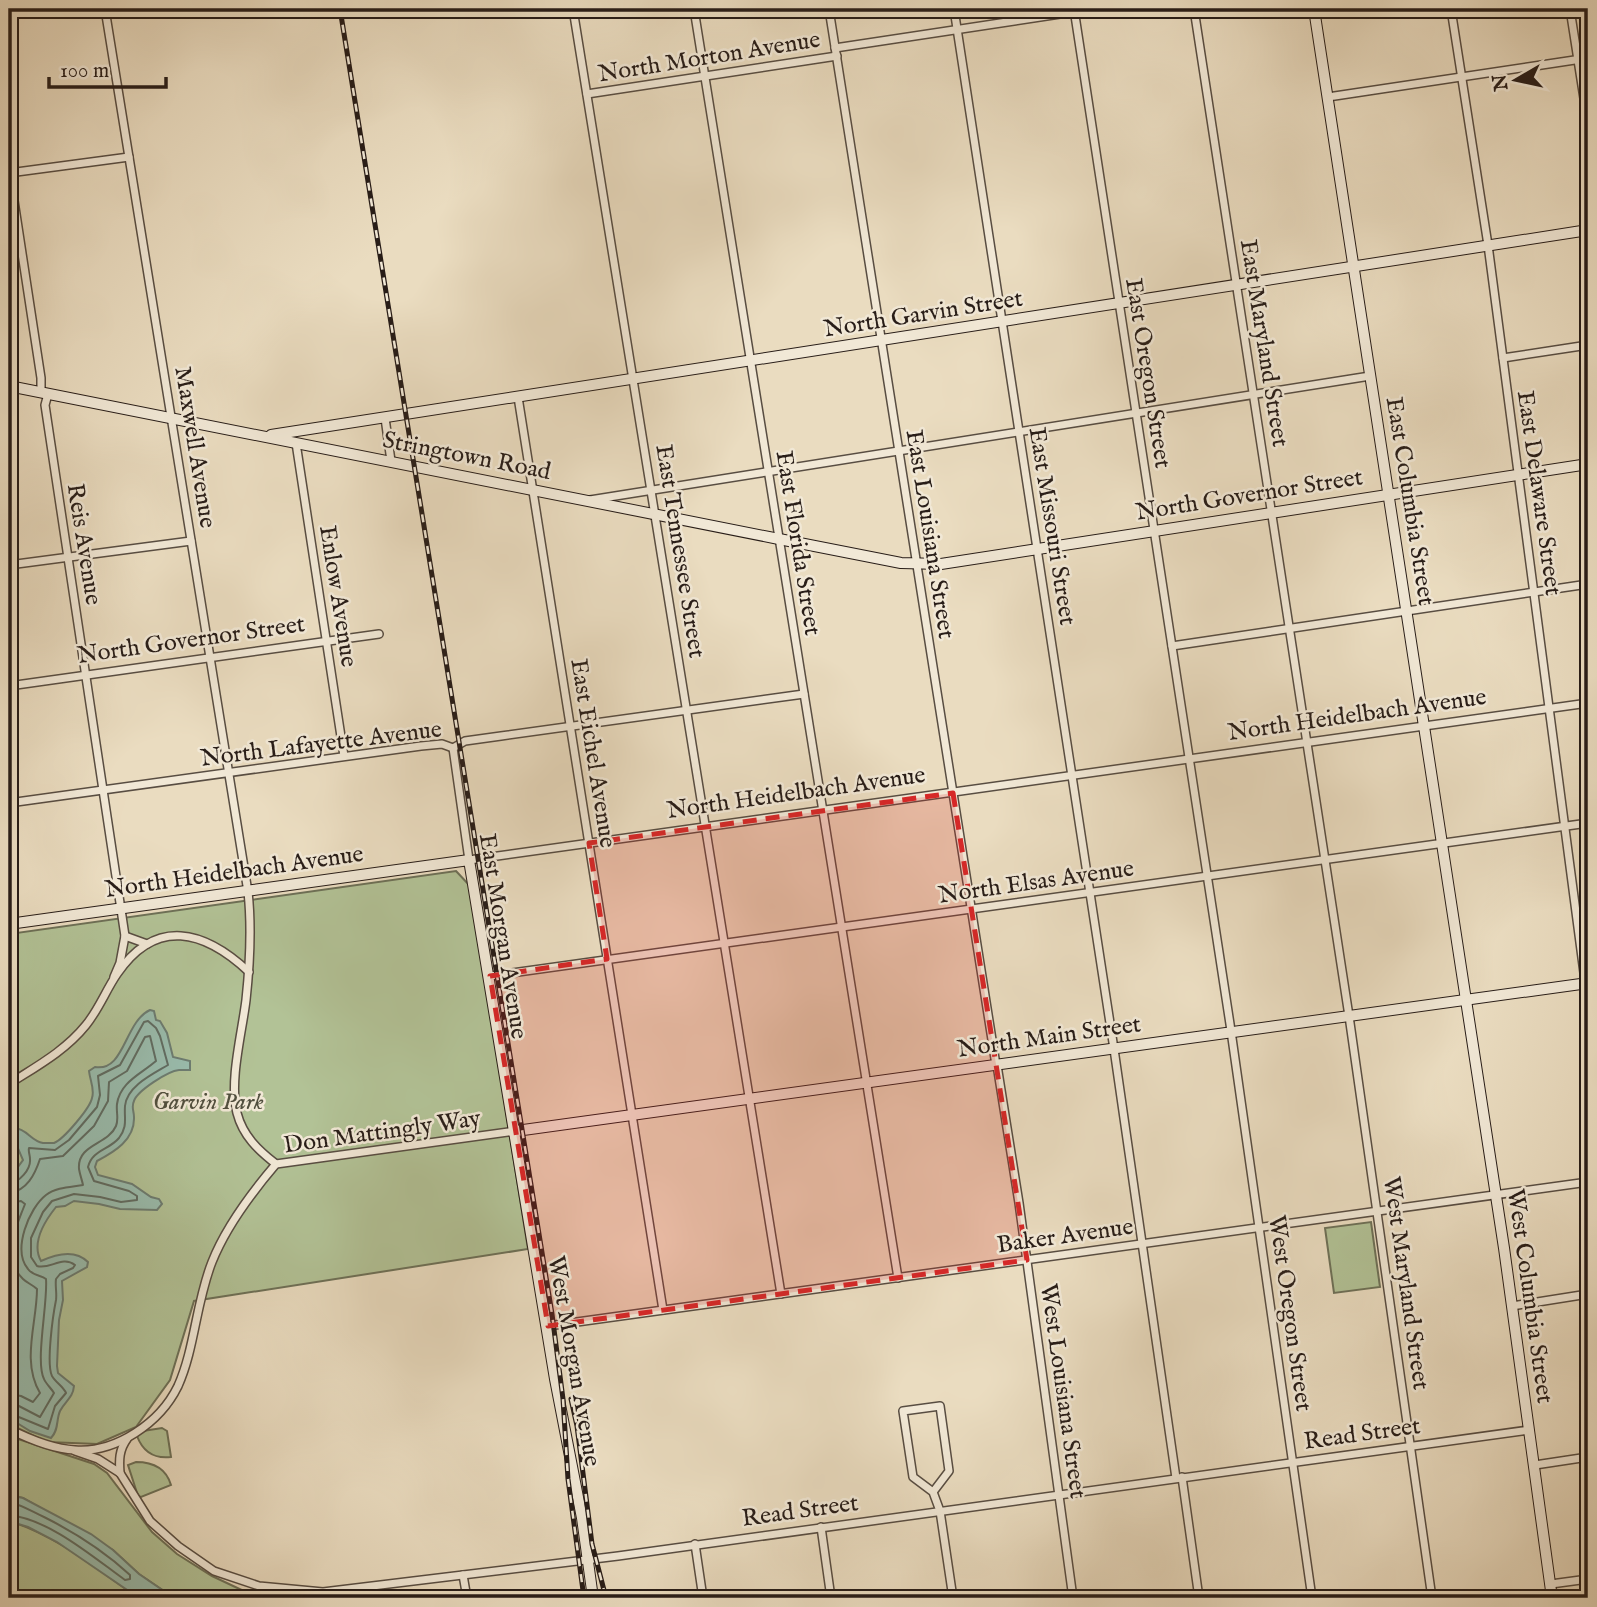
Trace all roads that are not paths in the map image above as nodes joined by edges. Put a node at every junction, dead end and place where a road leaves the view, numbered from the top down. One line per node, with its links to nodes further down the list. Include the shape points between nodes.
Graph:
1 (105, 9): 21 (street, Maxwell Avenue)
2 (573, 9): 18 (street, East Tennessee Street)
3 (694, 9): 16 (street, East Florida Street)
4 (829, 9): 13 (street, East Louisiana Street)
5 (954, 9): 12 (street, East Missouri Street)
6 (1093, 9): 11 (street, North Morton Avenue)
7 (1194, 9): 26 (street, East Maryland Street)
8 (1314, 9): 19 (main road, East Columbia Street)
9 (1451, 9): 17 (street, East Delaware Street)
10 (1570, 9): 15 (street)
11 (1074, 10): 12 (street, North Morton Avenue); 27 (street, East Oregon Street)
12 (957, 30): 13 (street, North Morton Avenue); 28 (street, East Missouri Street)
13 (836, 52): 16 (street, North Morton Avenue); 29 (street, East Louisiana Street)
14 (1588, 58): 15 (street)
15 (1578, 59): 17 (street); 20 (street)
16 (705, 76): 18 (street, North Morton Avenue); 32 (street, East Florida Street)
17 (1461, 77): 19 (street); 24 (street, East Delaware Street)
18 (587, 94): 34 (street, East Tennessee Street)
19 (1328, 97): 25 (main road, East Columbia Street)
20 (1588, 124)
21 (129, 157): 22 (street); 41 (street, Maxwell Avenue)
22 (9, 171): 36 (street, via 41,379 41,390)
23 (1588, 230): 24 (main road, North Garvin Street)
24 (1488, 246): 25 (main road, North Garvin Street); 31 (street, East Delaware Street)
25 (1354, 266): 26 (main road, North Garvin Street); 33 (main road, East Columbia Street)
26 (1236, 284): 27 (main road, North Garvin Street); 38 (street, East Maryland Street)
27 (1119, 303): 28 (main road, North Garvin Street); 40 (street, East Oregon Street)
28 (1002, 321): 29 (main road, North Garvin Street); 43 (street, East Missouri Street)
29 (881, 341): 32 (main road, North Garvin Street); 46 (street, East Louisiana Street)
30 (1588, 345): 31 (street)
31 (1503, 358): 50 (street, East Delaware Street)
32 (750, 361): 34 (main road, North Garvin Street); 49 (street, East Florida Street)
33 (1370, 376): 38 (street); 53 (main road, East Columbia Street)
34 (633, 379): 39 (main road, North Garvin Street); 52 (street, East Tennessee Street)
35 (9, 386): 36 (main road, Stringtown Road)
36 (35, 391): 37 (main road, Stringtown Road)
37 (48, 394): 41 (main road, Stringtown Road); 61 (street, Reis Avenue, via 45,405)
38 (1253, 395): 40 (street); 55 (street, East Maryland Street)
39 (518, 397): 42 (main road, North Garvin Street); 51 (street, East Eichel Avenue)
40 (1136, 414): 43 (street); 57 (street, East Oregon Street)
41 (172, 418): 44 (main road, Stringtown Road); 59 (street, Maxwell Avenue)
42 (385, 418): 44 (main road, North Garvin Street); 47 (street)
43 (1019, 433): 46 (street); 60 (street, East Missouri Street)
44 (264, 436): 45 (main road, Stringtown Road)
45 (296, 443): 47 (main road, Stringtown Road); 69 (street, Enlow Avenue)
46 (899, 451): 49 (street); 62 (street, East Louisiana Street)
47 (391, 461): 51 (main road, Stringtown Road)
48 (1588, 464): 50 (main road, North Governor Street)
49 (768, 472): 52 (street); 58 (street, East Florida Street)
50 (1518, 475): 53 (main road, North Governor Street); 65 (street, East Delaware Street)
51 (533, 490): 54 (main road, Stringtown Road); 78 (street, East Eichel Avenue)
52 (651, 490): 54 (street); 56 (street, East Tennessee Street)
53 (1388, 493): 55 (main road, North Governor Street); 66 (main road, East Columbia Street)
54 (588, 500): 56 (main road, Stringtown Road)
55 (1271, 512): 57 (main road, North Governor Street); 67 (street, East Maryland Street)
56 (655, 514): 58 (main road, Stringtown Road); 77 (street, East Tennessee Street)
57 (1154, 530): 60 (main road, North Governor Street); 70 (street, East Oregon Street)
58 (779, 539): 62 (main road, Stringtown Road); 74 (street, East Florida Street)
59 (191, 541): 61 (street); 71 (street, Maxwell Avenue)
60 (1037, 548): 62 (main road, North Governor Street); 85 (street, East Missouri Street)
61 (68, 557): 63 (street); 72 (street, Reis Avenue)
62 (916, 564): 87 (street, East Louisiana Street)
63 (9, 565)
64 (1588, 584): 65 (street)
65 (1534, 592): 66 (street); 76 (street, East Delaware Street)
66 (1406, 611): 67 (street); 79 (main road, East Columbia Street)
67 (1289, 629): 70 (street); 80 (street, East Maryland Street)
68 (379, 634): 69 (street, North Governor Street)
69 (326, 641): 71 (street, North Governor Street); 82 (street, Enlow Avenue)
70 (1172, 646): 83 (street, East Oregon Street)
71 (210, 658): 72 (street, North Governor Street); 84 (street, Maxwell Avenue)
72 (86, 675): 73 (street, North Governor Street); 86 (street, Reis Avenue)
73 (9, 686)
74 (804, 694): 77 (street, North Lafayette Avenue); 89 (street, East Florida Street)
75 (1588, 703): 76 (street, North Heidelbach Avenue)
76 (1550, 709): 79 (street, North Heidelbach Avenue); 92 (street, East Delaware Street)
77 (687, 710): 78 (street, North Lafayette Avenue); 91 (street, East Tennessee Street)
78 (570, 726): 81 (street, North Lafayette Avenue, via 465,741); 93 (street, East Eichel Avenue)
79 (1425, 727): 80 (street, North Heidelbach Avenue); 94 (main road, East Columbia Street)
80 (1306, 743): 83 (street, North Heidelbach Avenue); 96 (street, East Maryland Street)
81 (453, 748): 82 (street, North Lafayette Avenue, via 442,744); 95 (street, East Morgan Avenue)
82 (344, 756): 84 (street, North Lafayette Avenue)
83 (1189, 759): 85 (street, North Heidelbach Avenue); 97 (street, East Oregon Street)
84 (229, 773): 86 (street, North Lafayette Avenue); 98 (street, Maxwell Avenue)
85 (1072, 776): 87 (street, North Heidelbach Avenue); 99 (street, East Missouri Street)
86 (103, 790): 88 (street, North Lafayette Avenue); 100 (street, Reis Avenue)
87 (953, 793): 89 (street, North Heidelbach Avenue); 101 (street, East Louisiana Street)
88 (9, 803)
89 (823, 810): 91 (street, North Heidelbach Avenue); 103 (street, East Florida Street)
90 (1588, 823): 92 (street, North Elsas Avenue)
91 (705, 825): 93 (street, North Heidelbach Avenue); 106 (street, East Tennessee Street)
92 (1565, 826): 94 (street, North Elsas Avenue); 111 (street, East Delaware Street)
93 (589, 842): 95 (street, North Heidelbach Avenue); 107 (street, East Eichel Avenue)
94 (1442, 844): 96 (street, North Elsas Avenue); 112 (main road, East Columbia Street)
95 (469, 860): 98 (main road, North Heidelbach Avenue); 109 (main road, East Morgan Avenue)
96 (1324, 860): 97 (street, North Elsas Avenue); 114 (street, East Maryland Street)
97 (1207, 877): 99 (street, North Elsas Avenue); 115 (street, East Oregon Street)
98 (248, 892): 100 (main road, North Heidelbach Avenue); 108 (street, Maxwell Avenue)
99 (1090, 893): 101 (street, North Elsas Avenue); 116 (street, East Missouri Street)
100 (120, 908): 102 (main road, North Heidelbach Avenue); 104 (street, Reis Avenue)
101 (971, 910): 103 (street, North Elsas Avenue); 117 (street, East Louisiana Street)
102 (9, 923)
103 (841, 927): 106 (street, North Elsas Avenue); 119 (street, East Florida Street)
104 (125, 936): 105 (street); 110 (street)
105 (147, 944): 108 (street, via 181,934 198,939); 110 (street)
106 (725, 944): 107 (street, North Elsas Avenue); 120 (street, East Tennessee Street)
107 (607, 959): 109 (street, North Elsas Avenue); 121 (street, East Eichel Avenue)
108 (249, 972): 123 (street, Maxwell Avenue, via 235,1102 245,1133)
109 (490, 976): 122 (main road, East Morgan Avenue)
110 (114, 977): 118 (street, via 78,1035 54,1056)
111 (1587, 983): 112 (main road, North Main Street); 113 (street, East Delaware Street)
112 (1466, 1000): 114 (main road, North Main Street); 125 (main road, West Columbia Street)
113 (1588, 1003)
114 (1349, 1016): 115 (main road, North Main Street); 126 (street, West Maryland Street)
115 (1231, 1033): 116 (main road, North Main Street); 127 (street, West Oregon Street)
116 (1114, 1049): 117 (main road, North Main Street); 128 (street, East Missouri Street)
117 (997, 1065): 119 (main road, North Main Street); 129 (street, West Louisiana Street)
118 (9, 1083)
119 (867, 1083): 120 (main road, North Main Street); 130 (street, East Florida Street)
120 (750, 1099): 121 (main road, North Main Street); 131 (street, East Tennessee Street)
121 (632, 1115): 122 (main road, North Main Street); 134 (street, East Eichel Avenue)
122 (516, 1131): 123 (street, Don Mattingly Way); 135 (main road, West Morgan Avenue)
123 (276, 1164): 138 (street, Don Mattingly Way, via 230,1228 213,1261 176,1388 149,1422)
124 (1588, 1182): 125 (street, Baker Avenue)
125 (1496, 1196): 126 (street, Baker Avenue); 133 (main road, West Columbia Street)
126 (1377, 1212): 127 (street, Baker Avenue); 139 (street, West Maryland Street)
127 (1259, 1228): 128 (street, Baker Avenue); 142 (street, West Oregon Street)
128 (1142, 1244): 129 (street, Baker Avenue); 145 (street, East Missouri Street)
129 (1027, 1260): 130 (street, Baker Avenue); 147 (street, West Louisiana Street)
130 (898, 1278): 131 (street, Baker Avenue)
131 (781, 1294): 134 (street, Baker Avenue)
132 (1588, 1294): 133 (street)
133 (1512, 1306): 137 (main road, West Columbia Street)
134 (663, 1310): 135 (street, Baker Avenue)
135 (548, 1326): 151 (main road, West Morgan Avenue)
136 (9, 1429): 140 (street, Don Mattingly Way)
137 (1529, 1430): 139 (street, Read Street); 143 (main road, West Columbia Street)
138 (127, 1439): 140 (street, Don Mattingly Way); 144 (street, via 119,1458)
139 (1410, 1446): 142 (street, Read Street); 163 (street, West Maryland Street)
140 (75, 1451): 144 (street, Read Street)
141 (1588, 1457): 143 (street)
142 (1293, 1462): 145 (street, Read Street); 162 (street, West Oregon Street)
143 (1535, 1465): 154 (main road, West Columbia Street)
144 (120, 1474): 152 (street, Read Street, via 144,1514 169,1538 197,1561 244,1583 323,1592)
145 (1179, 1478): 147 (street, Read Street); 161 (street, East Missouri Street)
146 (933, 1492): 146 (street, via 949,1471 940,1406 903,1411 913,1477); 148 (street)
147 (1059, 1494): 148 (street, Read Street); 160 (street, West Louisiana Street)
148 (940, 1511): 149 (street, Read Street); 159 (street)
149 (821, 1527): 150 (street, Read Street); 158 (street)
150 (695, 1544): 151 (street, Read Street); 157 (street)
151 (588, 1559): 152 (street, Read Street); 156 (main road, West Morgan Avenue)
152 (463, 1575): 155 (street)
153 (1588, 1579): 154 (street)
154 (1550, 1584): 164 (main road, West Columbia Street)
155 (467, 1598)
156 (593, 1598)
157 (703, 1598)
158 (831, 1598)
159 (953, 1598)
160 (1073, 1598)
161 (1199, 1598)
162 (1312, 1598)
163 (1432, 1598)
164 (1552, 1598)

